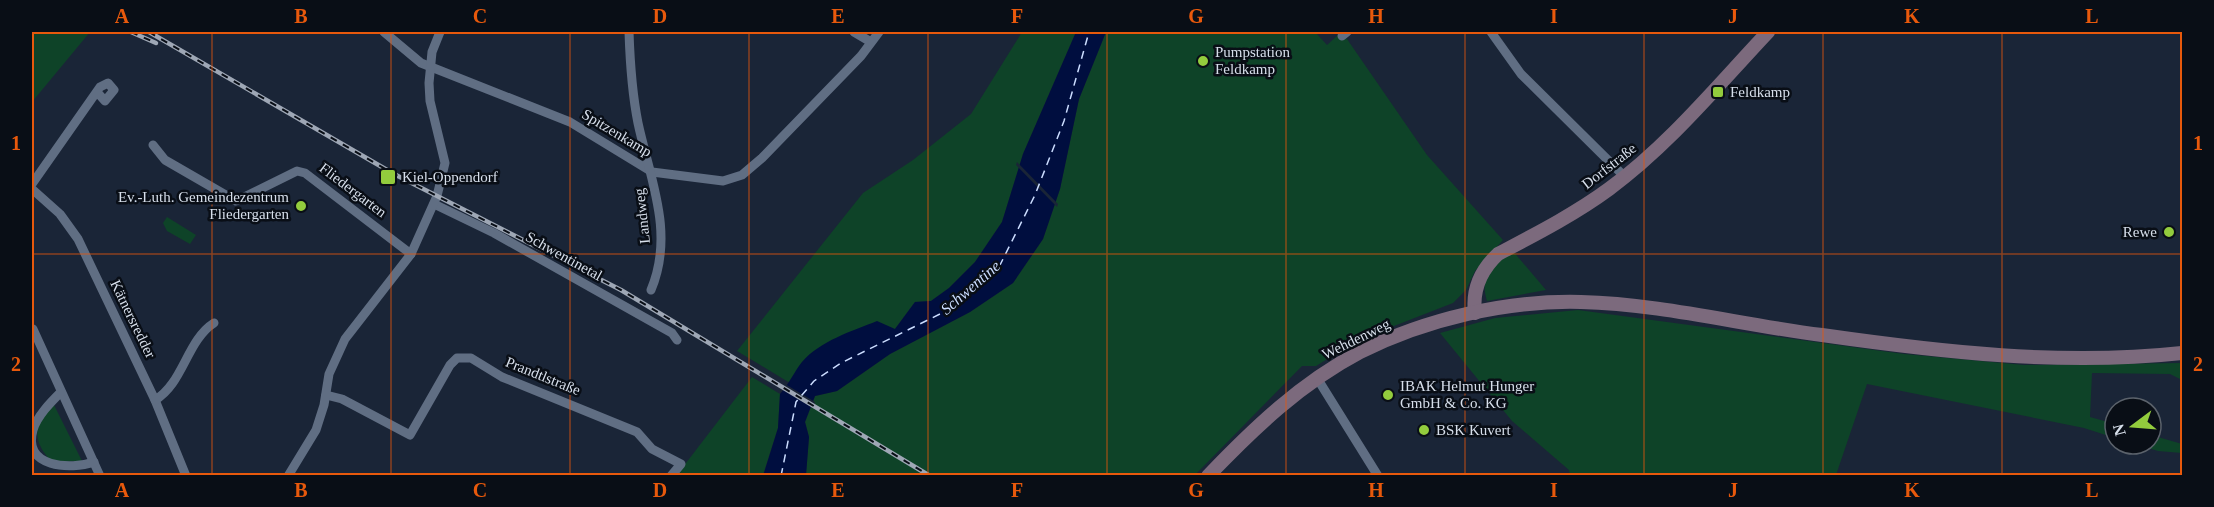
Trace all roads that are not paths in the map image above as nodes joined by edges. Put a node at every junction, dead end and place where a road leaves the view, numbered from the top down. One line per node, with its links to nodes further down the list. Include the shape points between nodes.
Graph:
1 (384, 32): 9 (street, Spitzenkamp)
2 (440, 32): 9 (street)
3 (629, 32): 12 (street, Landweg, via 634,104)
4 (854, 32): 8 (street)
5 (879, 32): 8 (street, Spitzenkamp)
6 (1768, 32): 13 (main road, Dorfstraße)
7 (1494, 33): 13 (street, via 1521,74)
8 (872, 42): 12 (street, Spitzenkamp, via 742,175 708,181)
9 (429, 66): 12 (street, Spitzenkamp, via 570,122); 15 (street, via 430,101 445,163)
10 (97, 92): 14 (street)
11 (153, 145): 16 (street, Fliedergarten, via 165,160 236,201 297,171 305,172)
12 (652, 172): 17 (street, Landweg, via 661,248)
13 (1625, 177): 18 (main road, Dorfstraße, via 1579,209 1498,254 1477,285)
14 (32, 186): 26 (street, Kätnersredder, via 78,239)
15 (434, 204): 16 (street); 21 (street, Schwentinetal, via 494,233 672,333)
16 (411, 252): 25 (street, via 345,339 329,374)
17 (651, 290)
18 (1475, 313): 22 (main road, Wehdenweg, via 1552,302 1630,306 1821,335 2004,356 2079,360); 23 (main road, Wehdenweg, via 1362,351)
19 (214, 323): 26 (street, via 203,332 167,389)
20 (33, 328): 24 (street)
21 (676, 340)
22 (2182, 353)
23 (1317, 378): 32 (main road, Wehdenweg, via 1254,429); 33 (street)
24 (61, 392): 27 (street); 27 (street, via 34,428 33,446 54,466 71,468)
25 (326, 395): 30 (street, via 316,430); 31 (street, Prandtlstraße, via 342,399 410,435 450,365 464,357 502,377 637,432 652,449 681,464)
26 (155, 400): 29 (street, Kätnersredder)
27 (94, 462): 28 (street)
28 (100, 476)
29 (186, 476)
30 (288, 476)
31 (671, 476)
32 (1208, 476)
33 (1378, 476)

